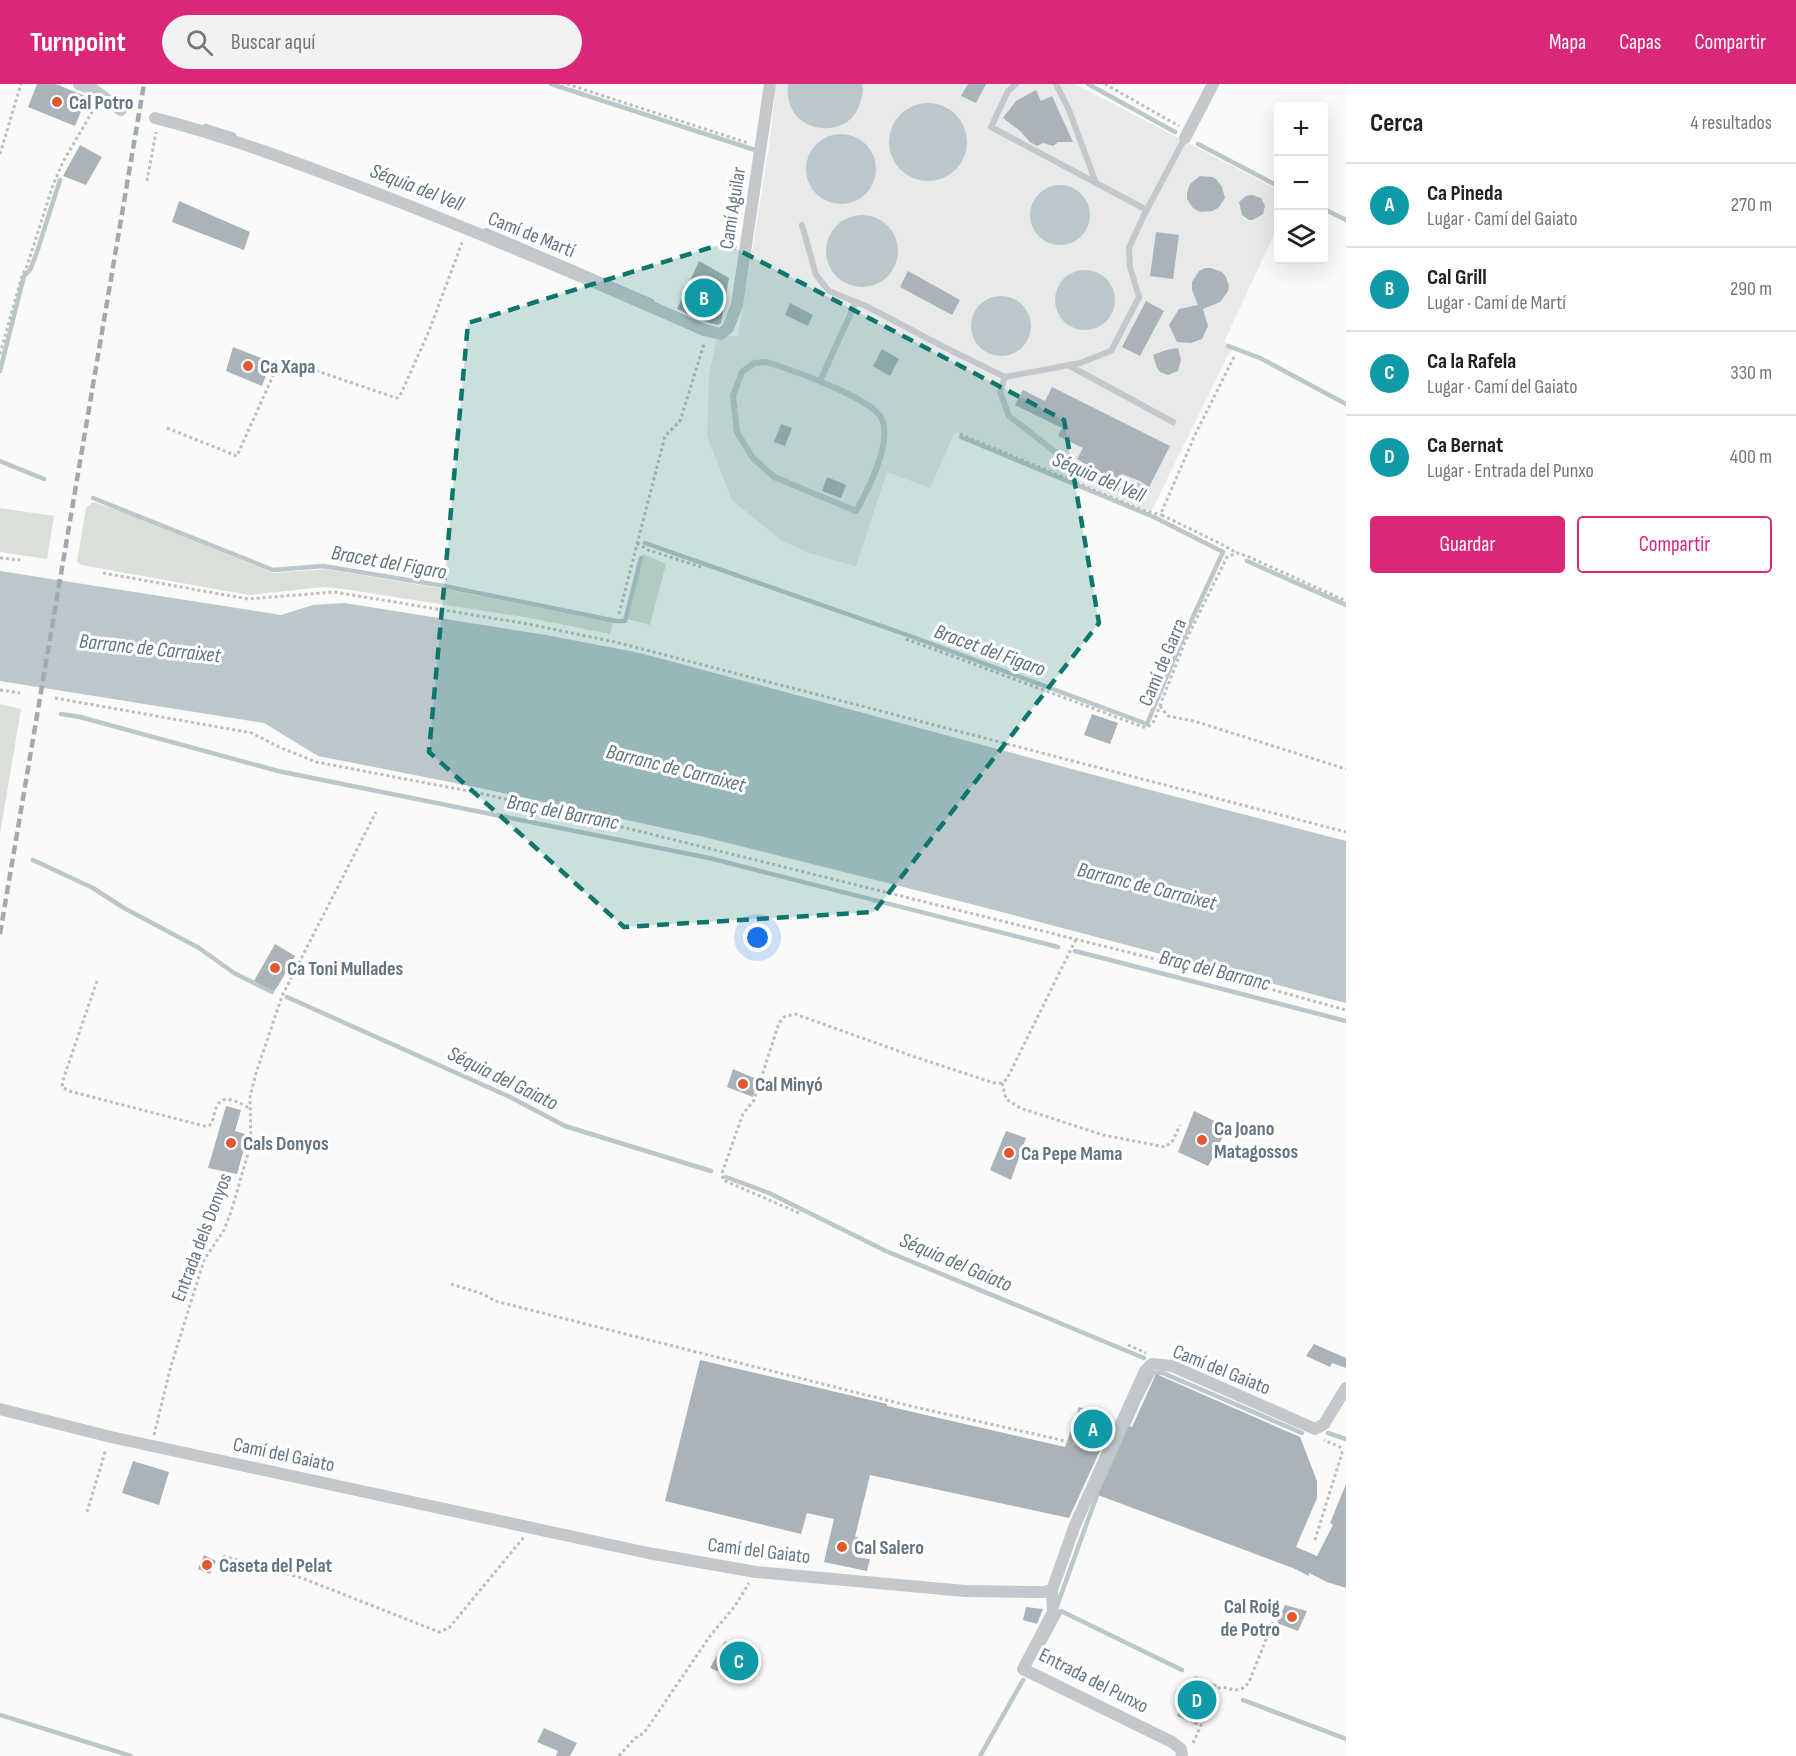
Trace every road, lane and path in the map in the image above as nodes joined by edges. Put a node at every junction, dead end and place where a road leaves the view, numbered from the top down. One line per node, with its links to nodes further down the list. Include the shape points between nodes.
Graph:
1 (21, 84): 14 (path)
2 (79, 84): 9 (street)
3 (567, 84): 13 (path)
4 (770, 84): 13 (street, Camí Aguilar)
5 (1016, 84): 16 (lane, via 1008,91 991,127)
6 (1056, 84): 16 (lane, via 1070,110)
7 (1105, 84): 12 (path)
8 (1213, 84): 12 (street)
9 (104, 98): 10 (street); 23 (path, via 63,162 53,185)
10 (121, 110)
11 (159, 119): 15 (path); 19 (street, Camí de Martí, via 276,154)
12 (1186, 134): 17 (lane)
13 (761, 147): 22 (street, Camí Aguilar, via 737,305 728,328)
14 (0, 154)
15 (147, 181)
16 (1096, 183): 17 (lane)
17 (1147, 210): 25 (lane, via 1129,248 1139,297 1111,351)
18 (802, 225): 20 (lane, via 816,275 829,291)
19 (467, 229): 21 (street, Camí de Martí); 29 (path, via 429,331 397,398 283,361 237,456)
20 (856, 302): 26 (lane); 27 (lane)
21 (708, 331): 22 (street, Camí de Martí); 33 (path, via 680,421 665,436)
22 (721, 333)
23 (0, 354)
24 (1234, 357): 32 (path, via 1195,435)
25 (1068, 365): 26 (lane); 28 (lane)
26 (1005, 377): 31 (lane, via 1000,392 1010,416 1058,454 1105,483 1124,490)
27 (820, 381): 27 (lane, via 767,362 754,363 742,372 733,396 737,432 752,457 774,477 856,512 885,442 882,418 873,408)
28 (1173, 422)
29 (167, 428)
30 (960, 434): 32 (path)
31 (1138, 486)
32 (1162, 515): 34 (path)
33 (637, 543): 37 (path); 40 (path)
34 (1237, 553): 39 (path); 45 (path, Camí de Garra, via 1227,557 1184,644)
35 (0, 558): 36 (path)
36 (20, 560)
37 (701, 567)
38 (104, 573): 48 (path, via 248,599 334,592 615,642)
39 (1346, 601)
40 (619, 614)
41 (906, 639): 45 (path, Camí de Garra, via 1143,727 1154,722)
42 (0, 690): 43 (path)
43 (20, 693)
44 (55, 698): 49 (path, via 252,733 316,762 478,793)
45 (1160, 706): 46 (path, via 1168,716)
46 (1346, 769)
47 (375, 812): 53 (path, Entrada dels Donyos, via 282,996 256,1073)
48 (1346, 832)
49 (1076, 939): 51 (path); 52 (path)
50 (97, 981): 53 (path, via 62,1087 204,1126 210,1125 222,1100)
51 (1346, 1010)
52 (1002, 1083): 54 (path, via 1006,1099 1020,1107 1103,1136 1165,1148); 55 (path, via 795,1014 784,1017 722,1173 723,1180)
53 (250, 1108): 61 (path, Entrada dels Donyos, via 252,1132 245,1166 224,1230 204,1260)
54 (1180, 1125)
55 (799, 1213)
56 (451, 1284): 62 (path, via 495,1301)
57 (1346, 1388): 59 (street, via 1324,1424)
58 (0, 1409): 60 (street, Camí del Gaiato)
59 (1316, 1429): 62 (street, Camí del Gaiato, via 1172,1366 1152,1364 1145,1371); 65 (path, via 1322,1439 1340,1447 1342,1453)
60 (111, 1437): 61 (street, Camí del Gaiato); 63 (path)
61 (151, 1445): 64 (street, Camí del Gaiato)
62 (1107, 1454): 68 (street, Camí del Gaiato, via 1075,1525)
63 (87, 1512)
64 (527, 1527): 66 (path, via 523,1538 470,1603 449,1628 439,1632 302,1578); 67 (street, Camí del Gaiato)
65 (1315, 1540)
66 (223, 1556)
67 (756, 1572): 68 (street, Camí del Gaiato, via 965,1591); 71 (path, via 644,1733)
68 (1052, 1590): 70 (street, Entrada del Punxo, via 1053,1612 1023,1669 1172,1742)
69 (1274, 1622): 70 (path, via 1249,1682 1238,1691 1217,1689 1193,1744)
70 (1184, 1753)
71 (619, 1756)

